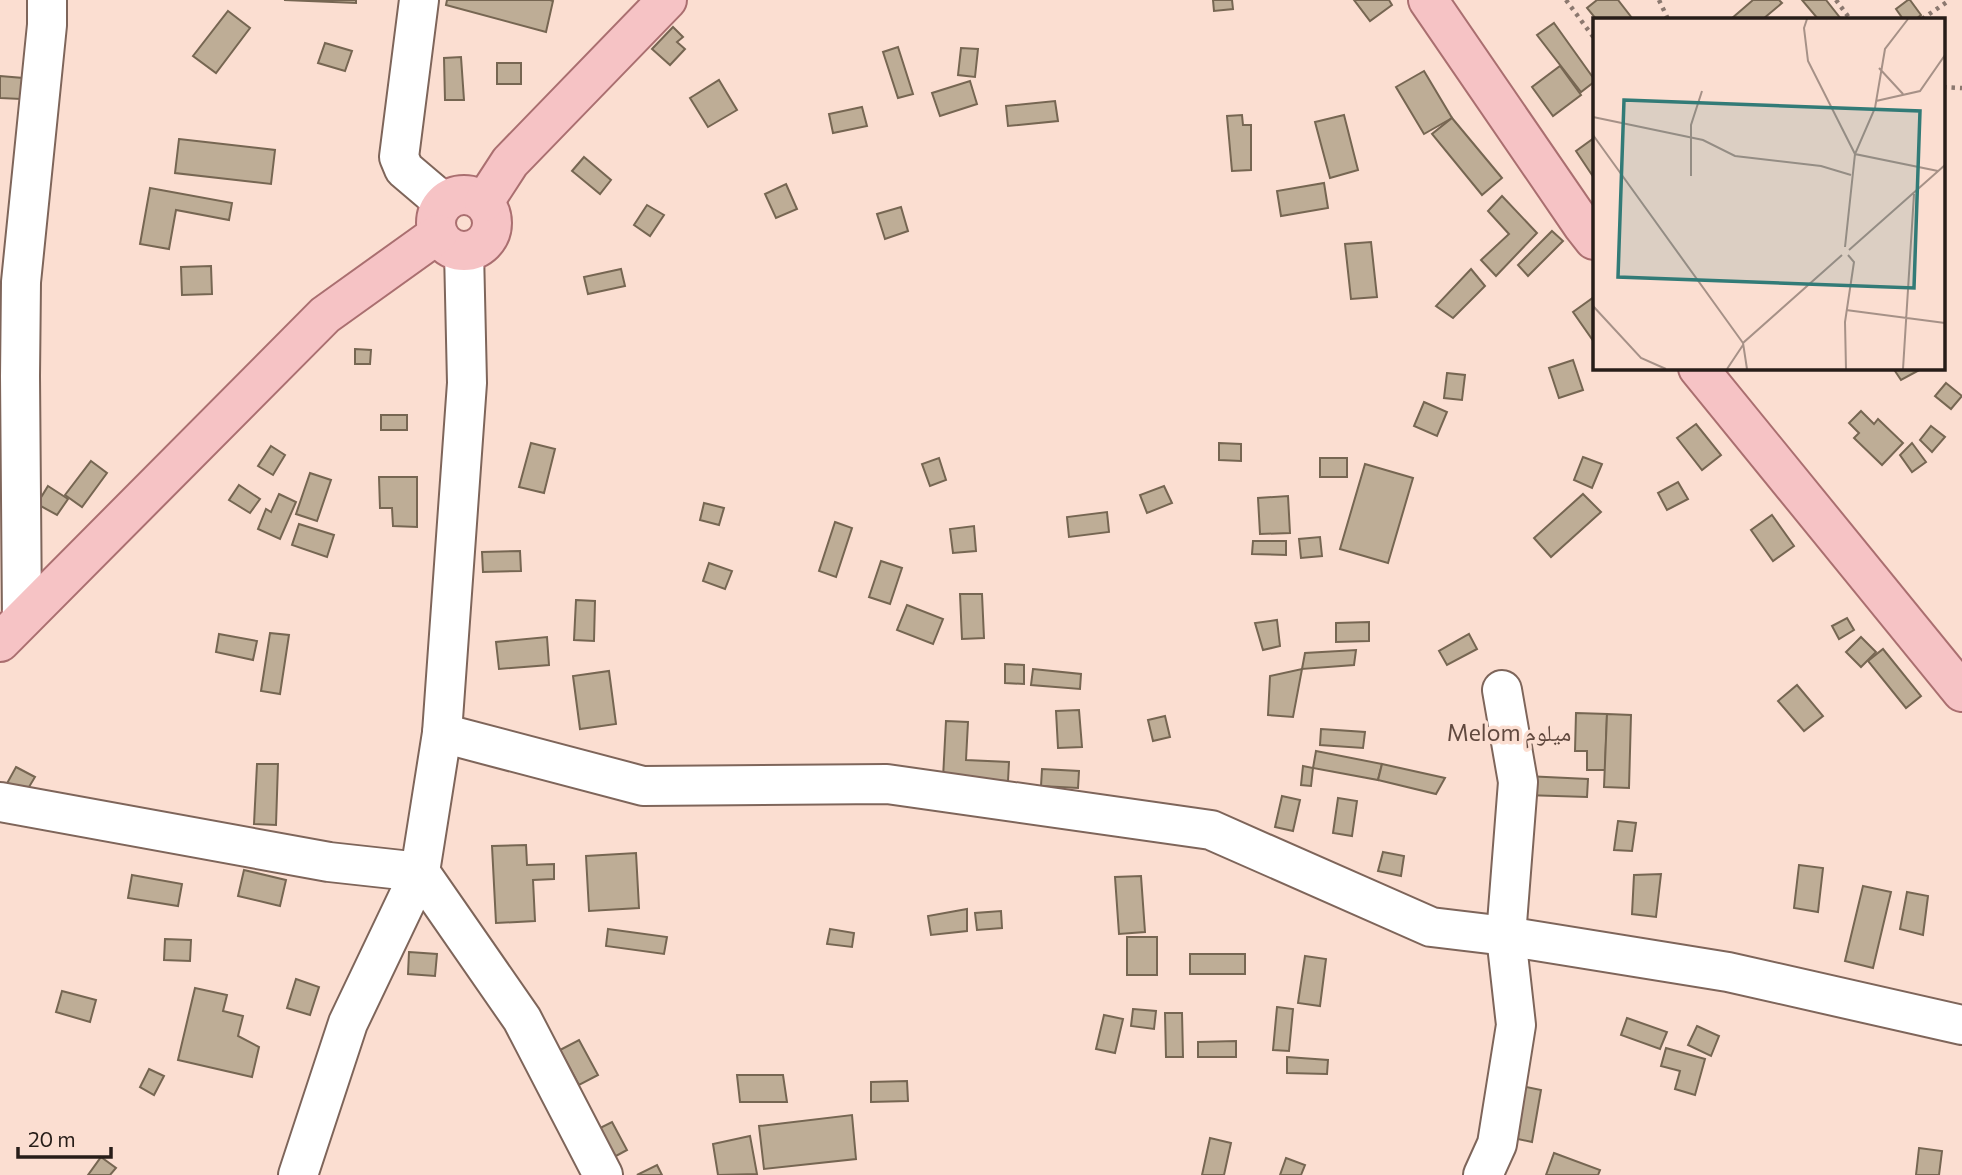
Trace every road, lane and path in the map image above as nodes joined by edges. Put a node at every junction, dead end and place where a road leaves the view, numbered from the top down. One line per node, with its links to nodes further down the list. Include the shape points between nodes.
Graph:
1 (47, 0): 19 (street, via 21,282)
2 (419, 0): 16 (street, via 399,158)
3 (667, 0): 15 (main road, via 510,162)
4 (1428, 0): 17 (main road)
5 (1566, 0): 12 (path)
6 (1658, 0): 9 (path)
7 (1836, 0): 10 (path)
8 (1950, 0): 11 (path)
9 (1667, 18)
10 (1849, 18)
11 (1923, 18)
12 (1593, 37)
13 (1944, 87): 14 (path)
14 (1962, 88)
15 (484, 202): 16 (main road, via 463,194 453,197); 16 (main road, via 492,222 485,242 475,248)
16 (449, 229): 19 (main road, via 325,314); 22 (street, via 467,383)
17 (1593, 239)
18 (1699, 369): 21 (main road)
19 (11, 631)
20 (1502, 690): 25 (street, via 1518,782)
21 (1962, 692)
22 (442, 733): 24 (street); 25 (street, via 643,786 887,783 1211,830 1431,927)
23 (0, 802): 24 (street, via 329,862)
24 (420, 872): 27 (street, via 348,1023); 28 (street, via 523,1019)
25 (1506, 936): 26 (street, via 1728,972); 29 (street, via 1516,1026 1497,1144)
26 (1962, 1024)
27 (299, 1175)
28 (603, 1175)
29 (1483, 1175)

